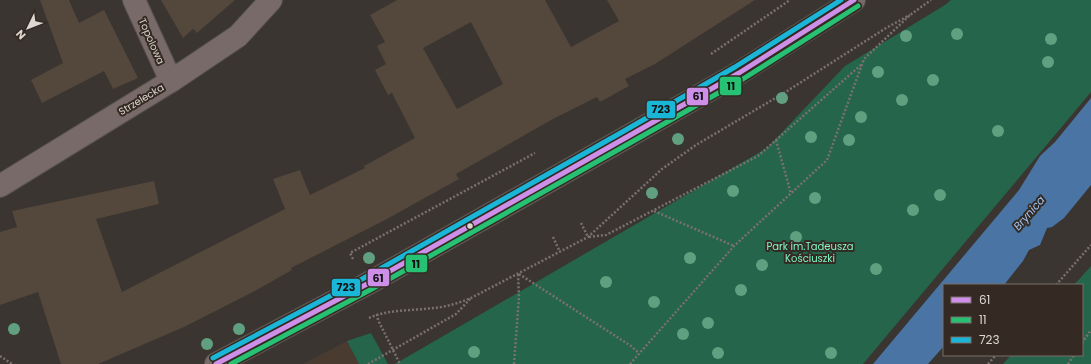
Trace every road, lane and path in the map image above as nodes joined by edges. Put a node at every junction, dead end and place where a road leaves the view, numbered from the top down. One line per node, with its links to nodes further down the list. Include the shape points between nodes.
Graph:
1 (134, 0): 7 (street, Topolowa)
2 (271, 0): 7 (street, Strzelecka, via 238,36)
3 (854, 0): 27 (street, via 739,73 367,284)
4 (931, 0): 5 (path)
5 (910, 15): 6 (path, via 864,59); 14 (path, via 684,152)
6 (862, 64): 8 (path); 10 (path, via 827,160)
7 (170, 81): 9 (street, Strzelecka)
8 (776, 140): 10 (path); 11 (path, via 758,156)
9 (0, 186)
10 (791, 194): 16 (path)
11 (654, 211): 14 (path, via 606,235); 16 (path)
12 (581, 223): 14 (path)
13 (553, 237): 17 (path)
14 (588, 237): 17 (path)
15 (1091, 245): 19 (path)
16 (734, 246): 24 (path)
17 (560, 252): 18 (path)
18 (518, 274): 20 (path); 24 (path); 32 (path, via 519,297)
19 (1057, 284)
20 (471, 298): 23 (path, via 456,314); 23 (path, via 440,307 377,314)
21 (1091, 330): 22 (path)
22 (1083, 342)
23 (393, 350): 30 (path); 31 (path)
24 (639, 353): 33 (path)
25 (0, 356): 28 (path)
26 (995, 356): 34 (path)
27 (242, 358): 29 (street)
28 (12, 364)
29 (216, 364)
30 (368, 364)
31 (400, 364)
32 (514, 364)
33 (630, 364)
34 (988, 364)

